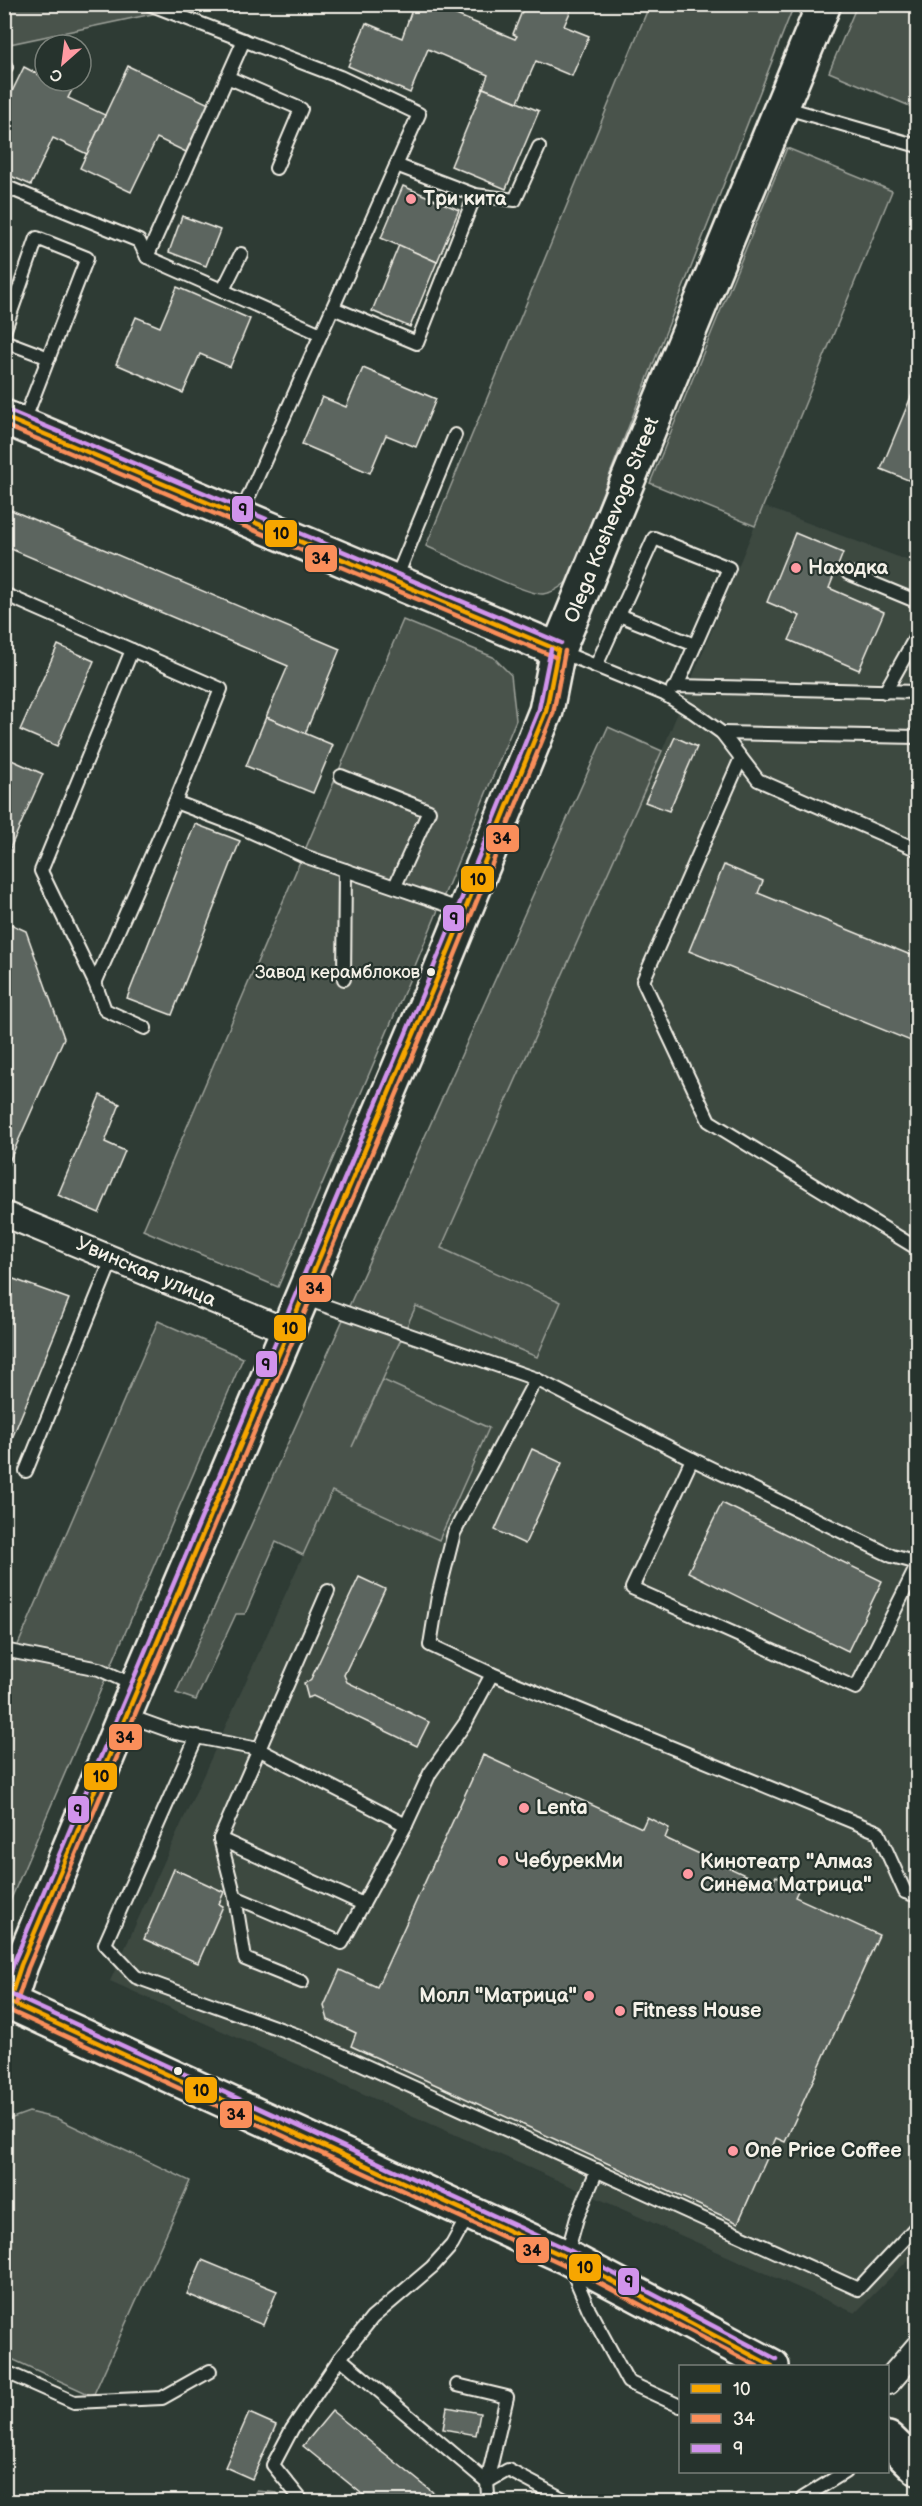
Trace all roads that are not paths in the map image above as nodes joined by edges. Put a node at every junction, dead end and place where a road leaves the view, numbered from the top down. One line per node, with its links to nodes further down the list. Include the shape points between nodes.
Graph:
1 (149, 4): 3 (lane)
2 (824, 4): 5 (main road, Olega Koshevogo Street)
3 (244, 39): 4 (lane); 8 (lane, via 419,114)
4 (227, 77): 9 (lane, via 301,109); 13 (lane)
5 (782, 107): 6 (lane); 31 (main road, Olega Koshevogo Street)
6 (918, 146)
7 (539, 147): 11 (lane, via 514,200)
8 (396, 165): 11 (lane); 15 (lane)
9 (276, 168)
10 (4, 186): 13 (lane, via 139,240)
11 (475, 195): 15 (lane, via 417,343)
12 (241, 254): 14 (lane)
13 (147, 257): 14 (lane)
14 (223, 290): 17 (lane)
15 (333, 308): 17 (lane)
16 (4, 332): 19 (lane, via 37,238 87,258)
17 (321, 334): 22 (lane)
18 (4, 340): 19 (lane)
19 (49, 358): 20 (lane)
20 (14, 421): 22 (main road)
21 (455, 435): 24 (lane)
22 (240, 517): 24 (main road)
23 (848, 573): 26 (lane)
24 (394, 582): 31 (main road)
25 (4, 594): 30 (lane)
26 (918, 602)
27 (619, 615): 29 (lane); 29 (lane, via 654,538 729,568); 32 (lane)
28 (918, 633): 34 (lane)
29 (695, 645): 33 (lane)
30 (132, 650): 41 (lane, via 221,689); 47 (lane, via 41,871)
31 (558, 651): 32 (lane); 45 (main road, Olega Koshevogo Street, via 546,711)
32 (596, 666): 36 (lane)
33 (677, 686): 34 (lane); 36 (lane)
34 (885, 692): 35 (lane)
35 (918, 692)
36 (664, 694): 37 (lane)
37 (722, 733): 38 (lane); 39 (lane)
38 (918, 737)
39 (741, 758): 42 (lane, via 758,780); 50 (lane, via 643,981 708,1121)
40 (341, 776): 44 (lane, via 429,811)
41 (175, 802): 43 (lane); 47 (lane)
42 (918, 850)
43 (345, 870): 44 (lane); 46 (lane)
44 (395, 886): 45 (lane)
45 (463, 910): 52 (main road, Olega Koshevogo Street)
46 (344, 979)
47 (95, 983): 48 (lane, via 105,1010)
48 (145, 1028)
49 (4, 1214): 51 (street, Увинская улица)
50 (918, 1249)
51 (113, 1257): 53 (street, Увинская улица); 56 (lane)
52 (301, 1298): 53 (main road, Olega Koshevogo Street); 54 (lane)
53 (287, 1331): 61 (main road, Olega Koshevogo Street)
54 (536, 1379): 55 (lane); 60 (lane, via 454,1533 430,1645)
55 (692, 1459): 57 (lane, via 892,1556); 57 (lane, via 632,1588 856,1688)
56 (26, 1471)
57 (918, 1564)
58 (328, 1591): 63 (lane)
59 (4, 1650): 61 (lane, via 99,1669)
60 (492, 1674): 64 (lane, via 466,1722 430,1773); 66 (lane, via 878,1832 905,1892)
61 (131, 1700): 62 (lane, via 176,1733); 70 (main road, Olega Koshevogo Street)
62 (197, 1736): 63 (lane); 71 (lane, via 105,1944 136,1977 302,2037)
63 (258, 1749): 64 (lane); 65 (lane)
64 (406, 1825): 68 (lane)
65 (220, 1839): 67 (lane); 68 (lane)
66 (918, 1896)
67 (235, 1897): 68 (lane, via 342,1943); 69 (lane, via 245,1959)
68 (363, 1904)
69 (302, 1982)
70 (7, 2006): 72 (main road)
71 (597, 2170): 73 (lane, via 858,2289); 74 (lane)
72 (470, 2213): 74 (main road); 76 (lane, via 452,2245 372,2318)
73 (918, 2225)
74 (566, 2257): 77 (main road); 82 (lane, via 628,2382)
75 (918, 2347): 80 (street)
76 (339, 2358): 86 (lane); 88 (lane, via 273,2465)
77 (768, 2365)
78 (4, 2371): 79 (lane, via 74,2402 162,2398)
79 (210, 2371)
80 (889, 2381)
81 (457, 2385): 86 (lane, via 507,2397)
82 (679, 2405)
83 (889, 2442): 84 (main road)
84 (918, 2468)
85 (844, 2473): 87 (lane)
86 (487, 2482): 89 (lane); 90 (lane, via 508,2470)
87 (804, 2500)
88 (303, 2502)
89 (484, 2502)
90 (569, 2502)

